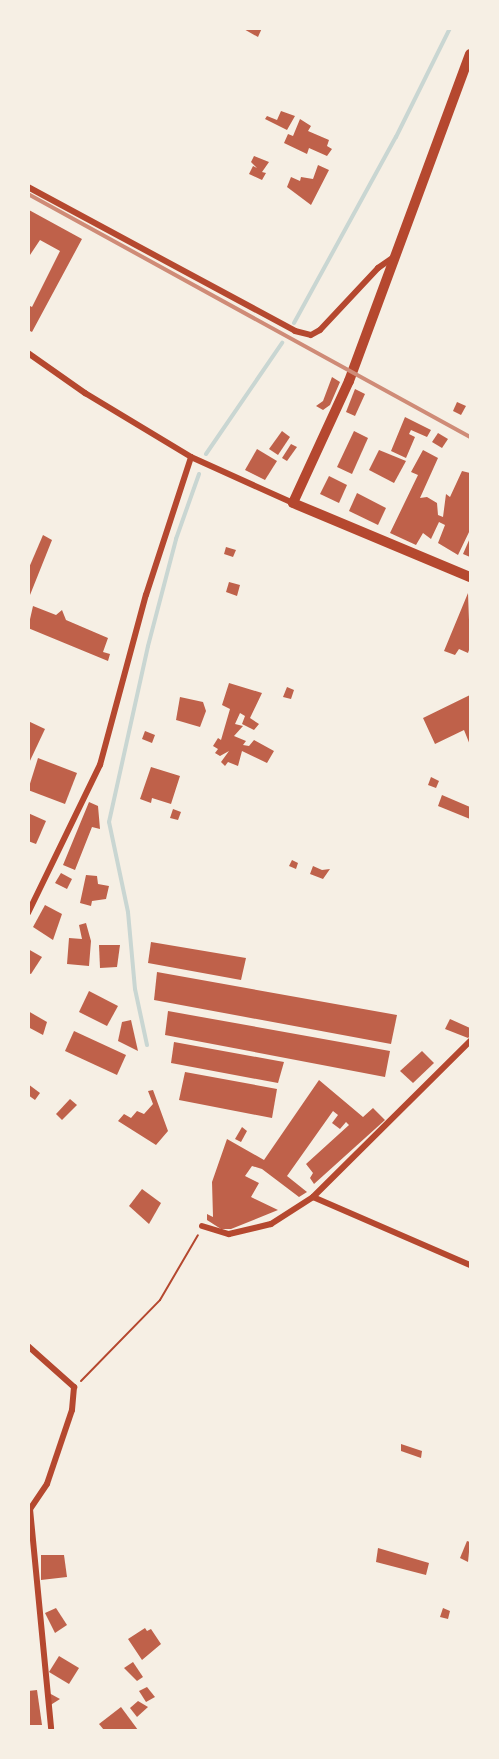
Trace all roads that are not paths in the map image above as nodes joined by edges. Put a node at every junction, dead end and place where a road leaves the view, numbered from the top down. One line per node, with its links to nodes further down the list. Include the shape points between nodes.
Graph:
1 (471, 54): 3 (main road)
2 (28, 187): 3 (street, via 295,331 310,335 320,330 378,268)
3 (395, 257): 6 (main road, via 349,381)
4 (28, 353): 5 (street, via 85,393)
5 (191, 457): 6 (street); 8 (street, via 146,595 100,765)
6 (293, 503): 7 (main road)
7 (471, 577)
8 (28, 913)
9 (471, 1041): 10 (street)
10 (313, 1197): 11 (street, via 271,1224 229,1234); 12 (street)
11 (202, 1227)
12 (471, 1265)
13 (28, 1346): 14 (street, via 75,1387 72,1410 47,1484)
14 (29, 1510): 15 (street)
15 (51, 1728)

